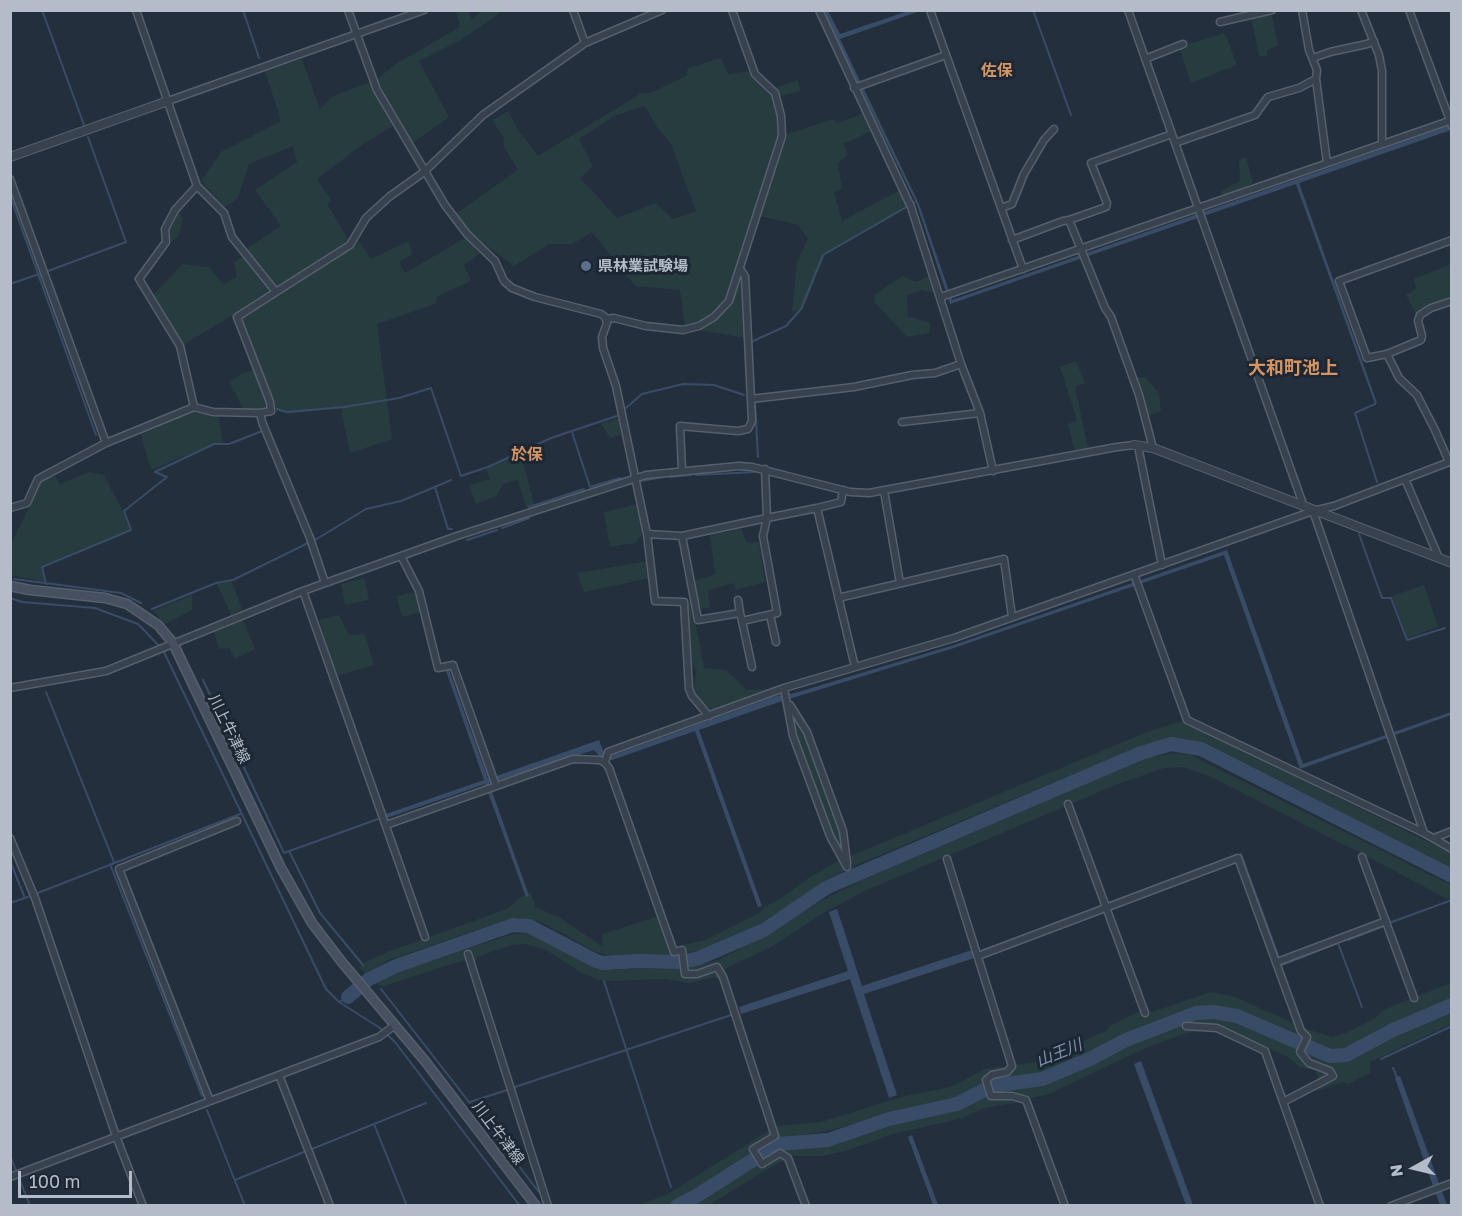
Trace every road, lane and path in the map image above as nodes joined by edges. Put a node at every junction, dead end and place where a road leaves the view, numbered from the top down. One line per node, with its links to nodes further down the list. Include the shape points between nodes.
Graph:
1 (136, 10): 24 (street)
2 (348, 10): 15 (street)
3 (424, 10): 15 (street)
4 (573, 10): 17 (street)
5 (662, 10): 17 (street)
6 (732, 10): 41 (street, via 754,74 775,93 782,136)
7 (819, 10): 23 (street)
8 (930, 10): 19 (street)
9 (1128, 10): 21 (street)
10 (1272, 10): 14 (street)
11 (1302, 10): 20 (street)
12 (1361, 10): 16 (street)
13 (1409, 10): 25 (street)
14 (1220, 22)
15 (357, 35): 24 (street); 32 (street, via 377,90)
16 (1374, 41): 20 (street); 29 (street, via 1382,71)
17 (585, 43): 32 (street, via 483,116)
18 (1183, 44): 21 (street)
19 (946, 56): 23 (street); 35 (street)
20 (1313, 58): 22 (street)
21 (1145, 59): 27 (street)
22 (1316, 79): 28 (street, via 1268,97 1255,115); 31 (street)
23 (854, 88): 44 (street, via 910,205)
24 (168, 101): 30 (street); 34 (street)
25 (1451, 122): 29 (street)
26 (1054, 129): 35 (street, via 1024,174 1012,204)
27 (1172, 134): 28 (street); 37 (street, via 1091,163 1106,207)
28 (1175, 143): 36 (street)
29 (1382, 144): 31 (street)
30 (10, 157)
31 (1327, 163): 36 (street)
32 (424, 172): 43 (street, via 366,218 350,245); 46 (street, via 450,212 495,261 512,288 601,314)
33 (10, 179): 54 (street)
34 (197, 186): 43 (street, via 224,213 232,237); 50 (street, via 175,210 165,229 166,242 139,279 180,346)
35 (1001, 208): 38 (street)
36 (1199, 208): 40 (street); 65 (street)
37 (1069, 220): 38 (street); 40 (street)
38 (1012, 240): 42 (street)
39 (1452, 240): 47 (street, via 1339,280 1367,358)
40 (1081, 250): 42 (street); 56 (street, via 1115,328)
41 (740, 269): 46 (street, via 729,301 699,326 683,330); 49 (street, via 745,276)
42 (1023, 269): 44 (street)
43 (276, 292): 51 (street, via 237,317 270,402 271,411)
44 (941, 297): 48 (street)
45 (1452, 301): 47 (street, via 1420,315 1421,340)
46 (606, 319): 61 (street, via 603,348 616,386)
47 (1387, 354): 57 (street, via 1399,378 1417,395)
48 (961, 364): 49 (street, via 935,373 854,387); 52 (street)
49 (751, 399): 59 (street, via 752,421 748,429 680,426)
50 (194, 407): 51 (street, via 213,412); 54 (street)
51 (260, 413): 77 (street)
52 (980, 413): 53 (street); 60 (street)
53 (902, 422)
54 (106, 443): 66 (street, via 38,479 27,503)
55 (1137, 446): 56 (street); 60 (street); 75 (street)
56 (1153, 448): 65 (street)
57 (1450, 461): 62 (street)
58 (765, 469): 59 (street, via 739,466); 63 (street); 69 (street)
59 (682, 471): 61 (street)
60 (993, 471): 64 (street)
61 (636, 478): 70 (street); 72 (street)
62 (1405, 479): 68 (street); 73 (street)
63 (843, 490): 64 (street, via 859,494); 67 (street, via 841,502)
64 (884, 491): 78 (street)
65 (1304, 507): 68 (street)
66 (10, 508)
67 (817, 508): 69 (street); 81 (street)
68 (1313, 511): 73 (street); 75 (street); 101 (street)
69 (767, 518): 71 (street); 84 (street, via 763,536 777,613)
70 (647, 534): 71 (street); 94 (street, via 655,602 684,602 690,688 692,696)
71 (682, 536): 83 (street, via 698,620)
72 (400, 556): 77 (street); 96 (street, via 419,591 438,668 453,665)
73 (1439, 558): 74 (street)
74 (1452, 563)
75 (1162, 565): 76 (street)
76 (1135, 577): 85 (street); 101 (street, via 1187,720)
77 (325, 583): 80 (street)
78 (900, 583): 81 (street); 85 (street, via 1004,559)
79 (10, 586): 88 (main road, 川上牛津線, via 127,604 158,625)
80 (303, 591): 88 (street); 99 (street)
81 (838, 598): 89 (street)
82 (738, 600): 83 (street)
83 (740, 613): 86 (street)
84 (771, 615): 86 (street); 87 (street)
85 (1012, 617): 89 (street)
86 (742, 621): 90 (street)
87 (776, 642)
88 (170, 644): 91 (street, via 106,671); 116 (main road, 川上牛津線, via 296,898)
89 (855, 666): 92 (street)
90 (752, 667)
91 (10, 688)
92 (784, 688): 93 (street); 94 (street)
93 (788, 702): 93 (street, via 793,736 830,836 847,867 843,831 807,732)
94 (710, 716): 95 (street, via 608,752)
95 (605, 763): 96 (street, via 573,759); 127 (street, via 674,952 682,950 685,974 717,967 723,977 775,1136 753,1149 762,1164 780,1153 786,1155)
96 (492, 784): 99 (street)
97 (1068, 804): 107 (street)
98 (237, 822): 118 (street, via 119,869)
99 (386, 825): 109 (street)
100 (1452, 831): 103 (street)
101 (1424, 833): 103 (street)
102 (10, 838): 120 (street, via 34,894)
103 (1434, 838): 104 (street)
104 (1452, 849)
105 (1362, 857): 108 (street)
106 (947, 859): 111 (street)
107 (1107, 907): 111 (street); 112 (street, via 1238,858); 114 (street)
108 (1386, 921): 112 (street); 113 (street)
109 (425, 937)
110 (468, 954): 126 (street)
111 (978, 956): 128 (street, via 1012,1066 986,1080 991,1096 1026,1100)
112 (1277, 962): 119 (street, via 1301,1031 1307,1038 1300,1052 1309,1063 1333,1076)
113 (1414, 998)
114 (1145, 1013)
115 (1186, 1026): 119 (street, via 1217,1028 1265,1051)
116 (392, 1027): 117 (street, via 379,1037); 125 (main road, 川上牛津線)
117 (279, 1075): 118 (street); 124 (street)
118 (210, 1101): 120 (street)
119 (1283, 1102): 129 (street)
120 (116, 1136): 121 (street); 123 (street)
121 (12, 1176)
122 (1452, 1183): 130 (street)
123 (143, 1206)
124 (330, 1206)
125 (536, 1206)
126 (548, 1206)
127 (806, 1206)
128 (1065, 1206)
129 (1320, 1206)
130 (1391, 1206)

